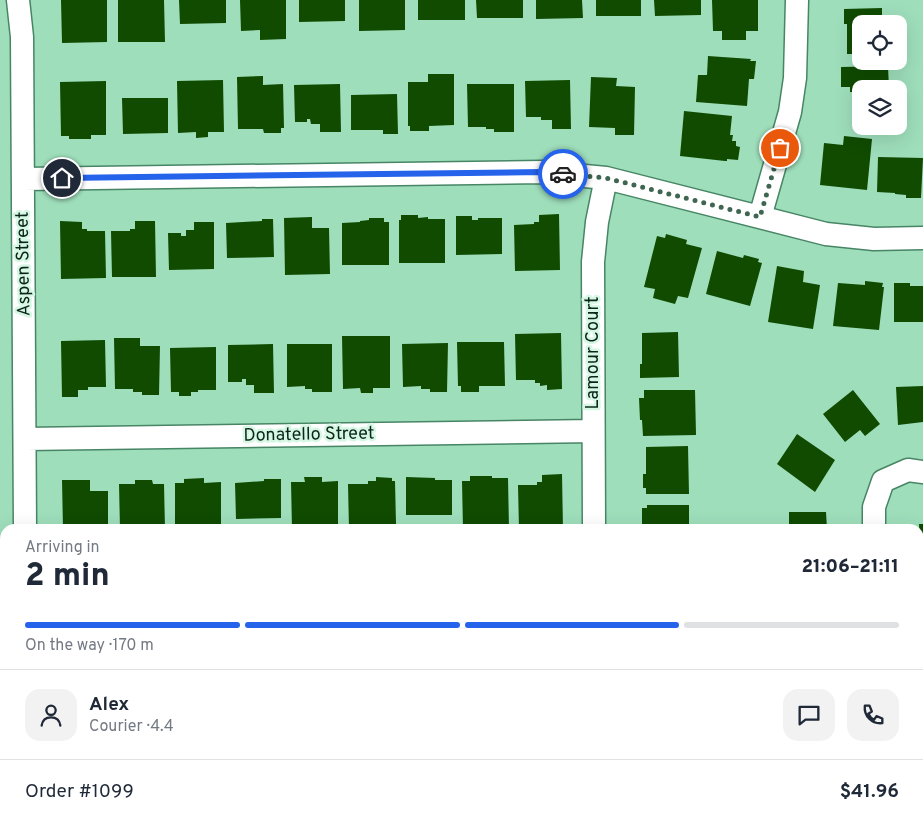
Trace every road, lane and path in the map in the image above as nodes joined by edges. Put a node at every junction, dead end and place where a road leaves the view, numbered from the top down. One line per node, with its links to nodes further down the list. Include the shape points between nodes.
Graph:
1 (18, 0): 4 (street, Aspen Street, via 22,37)
2 (797, 0): 5 (street, via 795,78 790,112)
3 (606, 178): 4 (street, via 542,172); 5 (street); 7 (street, Lamour Court, via 593,262)
4 (24, 179): 8 (street, Aspen Street)
5 (760, 217): 6 (street, via 826,234 874,239)
6 (923, 238)
7 (593, 431): 8 (street, Donatello Street); 11 (street, Lamour Court)
8 (26, 439): 10 (street, Aspen Street)
9 (923, 472): 12 (street, via 908,470 883,481 874,507)
10 (25, 524)
11 (594, 524)
12 (874, 524)

